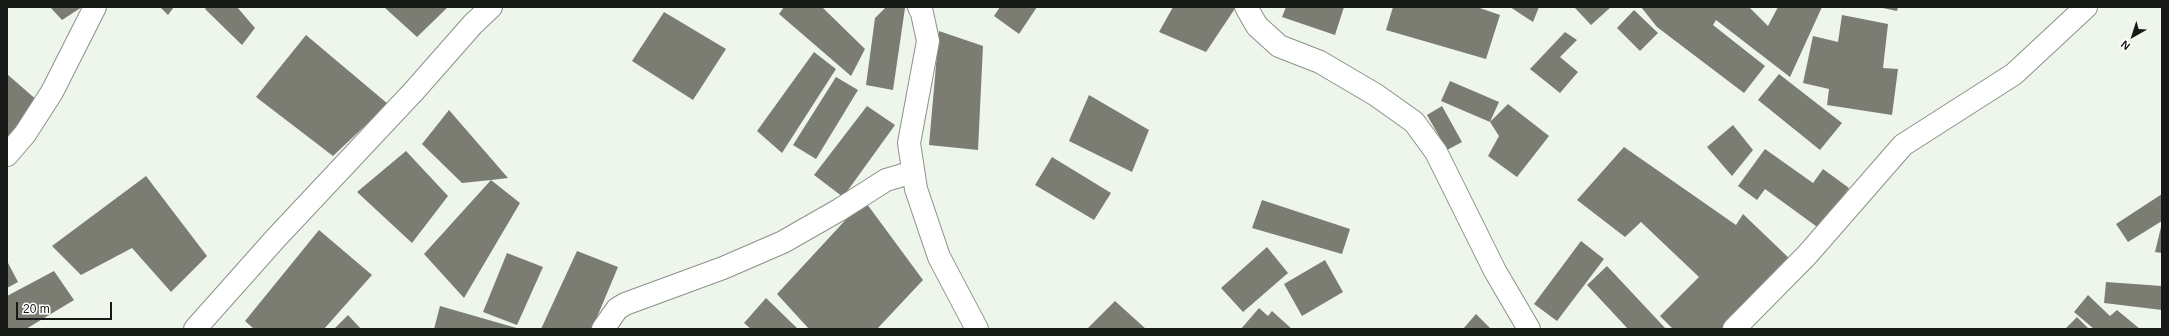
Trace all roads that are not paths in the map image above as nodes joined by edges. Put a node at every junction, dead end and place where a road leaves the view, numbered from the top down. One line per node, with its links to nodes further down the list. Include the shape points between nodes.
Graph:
1 (95, 7): 6 (street, via 52,92 25,134)
2 (491, 7): 8 (street)
3 (919, 7): 7 (street, via 928,41 909,143)
4 (1246, 7): 11 (street, via 1258,26 1279,46 1320,62 1376,95 1414,122 1436,152 1495,271)
5 (2086, 7): 12 (street, via 2014,74 1902,145 1807,255)
6 (7, 155)
7 (913, 172): 9 (street, via 886,180 783,242 723,268 625,304 617,309); 10 (street, via 916,189 939,257)
8 (195, 329)
9 (603, 329)
10 (977, 329)
11 (1529, 329)
12 (1734, 329)

